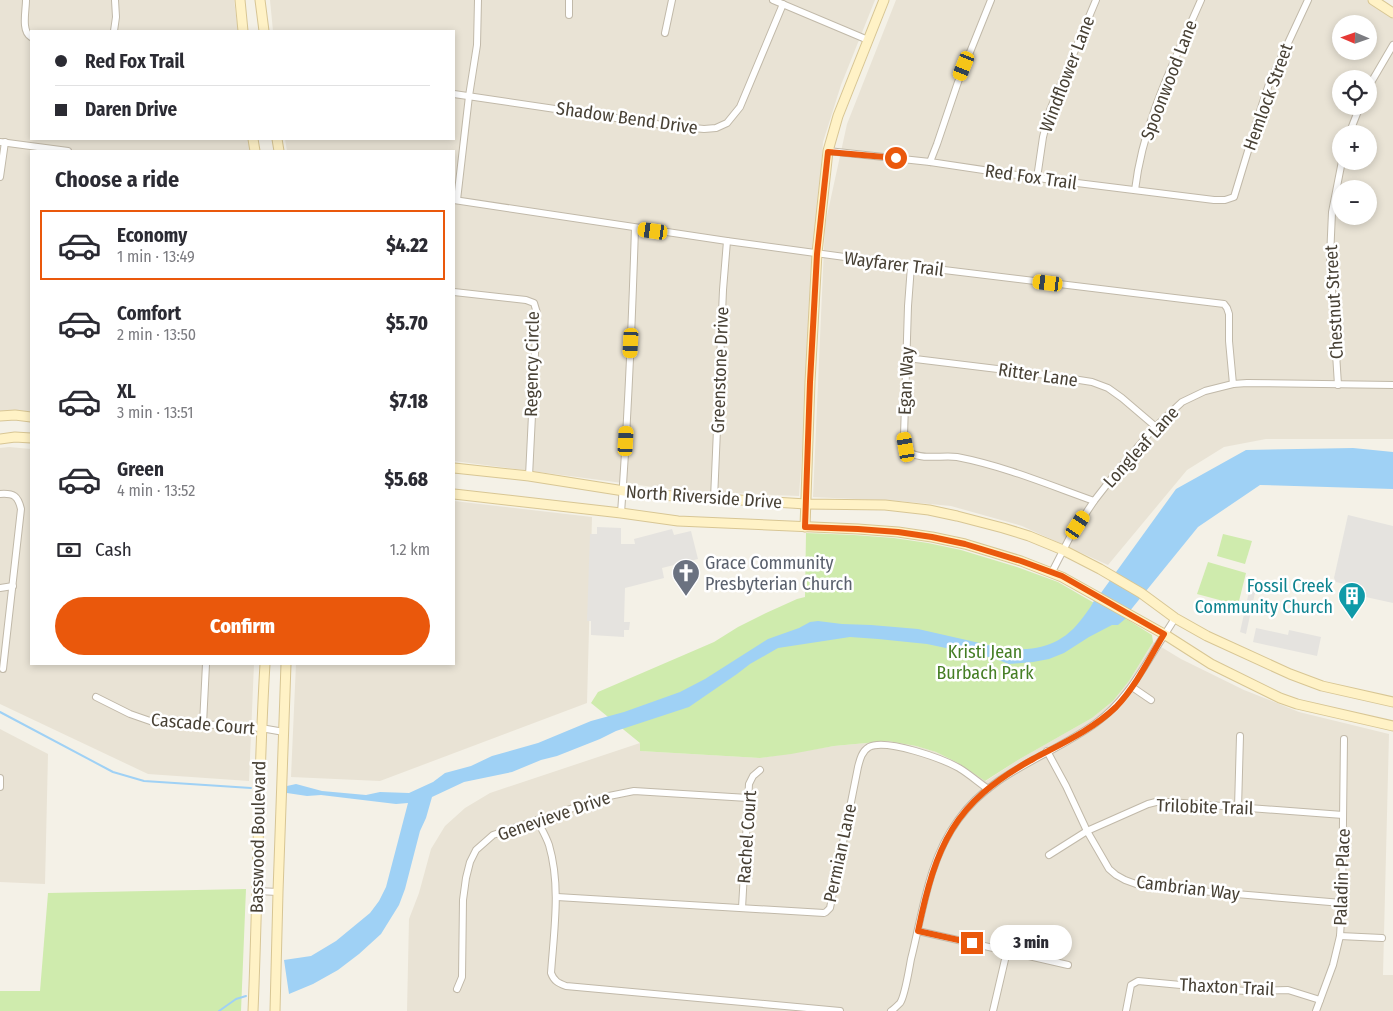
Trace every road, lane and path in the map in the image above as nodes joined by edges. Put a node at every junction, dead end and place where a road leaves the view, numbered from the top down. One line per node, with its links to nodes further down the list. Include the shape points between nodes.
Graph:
1 (26, 0): 22 (street, via 26,30)
2 (115, 0): 18 (street)
3 (240, 0): 19 (main road)
4 (260, 0): 20 (main road)
5 (478, 0): 27 (street, via 477,45)
6 (569, 0): 17 (street)
7 (672, 0): 21 (street)
8 (773, 0): 15 (street)
9 (884, 0): 23 (main road)
10 (991, 0): 31 (street)
11 (1096, 0): 34 (street, Windflower Lane, via 1050,110)
12 (1201, 0): 35 (street, Spoonwood Lane, via 1156,103)
13 (1308, 0): 36 (street, Hemlock Street, via 1269,84)
14 (1373, 0): 16 (main road)
15 (783, 4): 23 (street); 27 (street, Shadow Bend Drive, via 740,107 727,123 716,128 663,125)
16 (1393, 13)
17 (569, 15)
18 (114, 30)
19 (243, 30)
20 (264, 30)
21 (664, 33)
22 (30, 36)
23 (868, 40): 30 (main road, via 838,116)
24 (1393, 45): 25 (street)
25 (1377, 72)
26 (455, 94): 27 (street, Shadow Bend Drive)
27 (469, 96): 37 (street)
28 (2, 142): 29 (street); 33 (street)
29 (61, 150)
30 (828, 152): 31 (street, Red Fox Trail); 40 (main road)
31 (930, 162): 34 (street, Red Fox Trail)
32 (1340, 170): 45 (street, Chestnut Street, via 1332,212 1330,258)
33 (0, 177)
34 (1037, 178): 35 (street, Red Fox Trail)
35 (1134, 190): 36 (street, Red Fox Trail, via 1214,200)
36 (1234, 197)
37 (456, 200): 38 (street, Wayfarer Trail)
38 (635, 228): 39 (street, Wayfarer Trail); 54 (street)
39 (727, 241): 40 (street, Wayfarer Trail); 57 (street, Greenstone Drive)
40 (817, 254): 41 (street, Wayfarer Trail); 59 (main road)
41 (911, 266): 43 (street, Egan Way); 44 (street, Wayfarer Trail, via 1224,304 1229,314)
42 (455, 292): 53 (street, Regency Circle, via 526,300 534,304)
43 (906, 358): 49 (street, Ritter Lane, via 1092,382 1108,388); 58 (street, Egan Way, via 904,436 911,453 957,458 1001,468)
44 (1234, 384): 45 (street, Longleaf Lane); 49 (street, Longleaf Lane, via 1206,391 1182,402)
45 (1338, 385): 46 (street, Longleaf Lane)
46 (1393, 385)
47 (0, 416): 48 (main road)
48 (30, 416)
49 (1156, 427): 58 (street, Longleaf Lane)
50 (0, 438): 51 (main road)
51 (30, 438)
52 (455, 468): 53 (main road, North Riverside Drive)
53 (529, 476): 54 (main road, North Riverside Drive)
54 (622, 491): 57 (main road, North Riverside Drive); 60 (street)
55 (0, 494): 64 (street, via 16,497 21,509)
56 (455, 494): 60 (main road, North Riverside Drive)
57 (714, 499): 59 (main road, North Riverside Drive)
58 (1094, 501): 62 (street, Longleaf Lane)
59 (806, 504): 61 (main road); 62 (main road, North Riverside Drive, via 885,505 929,510 1003,528)
60 (621, 513): 61 (main road, North Riverside Drive, via 678,521)
61 (805, 527): 63 (main road, North Riverside Drive, via 868,529 932,537 965,544)
62 (1063, 550): 63 (street, Longleaf Lane); 66 (main road, North Riverside Drive, via 1145,596)
63 (1052, 572): 67 (main road, North Riverside Drive)
64 (13, 586): 65 (street); 71 (street)
65 (0, 588)
66 (1175, 618): 67 (street); 75 (main road, North Riverside Drive, via 1290,674 1322,686)
67 (1164, 634): 72 (street); 77 (main road, North Riverside Drive, via 1211,664 1280,698)
68 (206, 665): 76 (street)
69 (265, 665): 78 (main road, Basswood Boulevard)
70 (286, 665): 79 (main road, Basswood Boulevard)
71 (3, 668)
72 (1132, 687): 74 (street); 82 (street, via 1096,723)
73 (96, 696): 76 (street, Cascade Court, via 153,722)
74 (1151, 700)
75 (1393, 702)
76 (203, 724): 78 (street, Cascade Court)
77 (1393, 726)
78 (261, 728): 79 (street, Cascade Court); 93 (main road, Basswood Boulevard)
79 (284, 732): 94 (main road, Basswood Boulevard)
80 (1240, 736): 88 (street)
81 (1344, 740): 89 (street, Paladin Place)
82 (1047, 752): 86 (street, via 1002,777); 91 (street, Cambrian Way)
83 (760, 770): 87 (street, Rachel Court, via 751,780)
84 (0, 778): 85 (street)
85 (0, 787)
86 (988, 789): 97 (street, Permian Lane, via 959,768 935,757 903,748 871,746 862,754 858,767 830,908 824,913); 98 (street, via 962,815 944,843 926,893)
87 (748, 798): 90 (street, Genevieve Drive, via 626,792); 97 (street, Rachel Court)
88 (1238, 808): 89 (street, Trilobite Trail); 91 (street, Trilobite Trail, via 1156,802)
89 (1343, 815): 96 (street, Paladin Place)
90 (537, 820): 95 (street, via 553,860); 103 (street, Genevieve Drive, via 493,835 476,850 470,862 463,900 462,977)
91 (1087, 831): 92 (street, Trilobite Trail); 96 (street, Cambrian Way, via 1109,869 1136,884)
92 (1049, 855)
93 (257, 891): 94 (street); 105 (main road, Basswood Boulevard)
94 (278, 892): 106 (main road, Basswood Boulevard)
95 (557, 897): 97 (street, Permian Lane); 107 (street, via 551,973 558,983)
96 (1342, 903): 99 (street, Paladin Place)
97 (742, 908)
98 (918, 931): 101 (street); 108 (street, via 901,1002)
99 (1340, 936): 100 (street); 104 (street, Paladin Place, via 1334,965)
100 (1382, 938)
101 (1007, 951): 102 (street); 109 (street)
102 (1068, 965)
103 (457, 989)
104 (1320, 1000): 110 (street, Thaxton Trail, via 1288,990 1245,990 1138,981 1132,985); 111 (street, Paladin Place)
105 (253, 1011)
106 (275, 1011)
107 (840, 1011)
108 (892, 1011)
109 (993, 1011)
110 (1126, 1011)
111 (1316, 1011)

